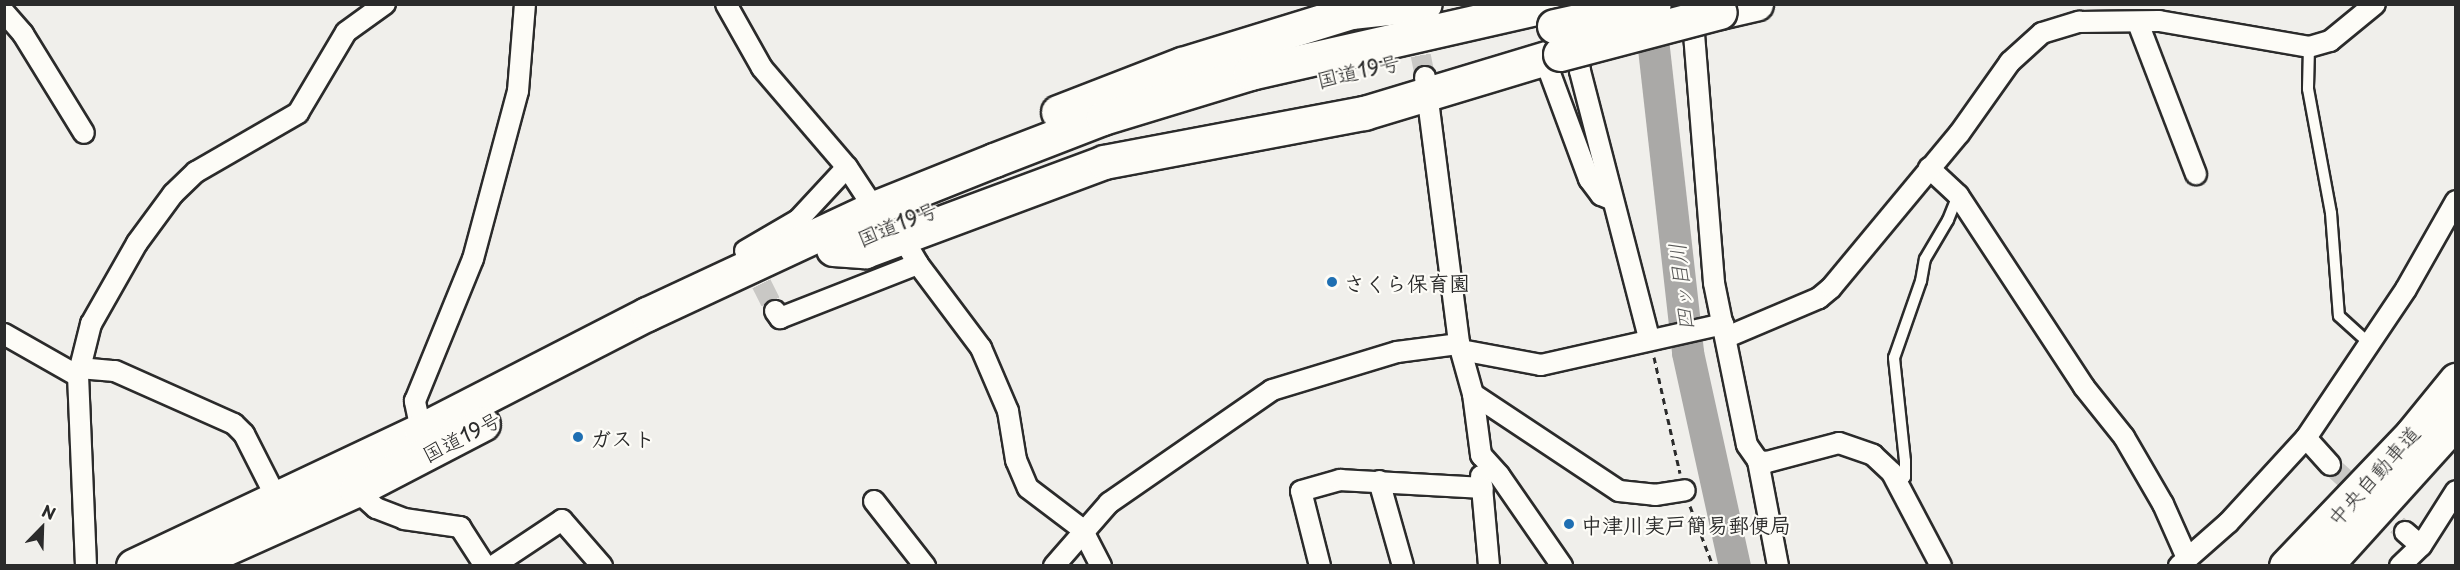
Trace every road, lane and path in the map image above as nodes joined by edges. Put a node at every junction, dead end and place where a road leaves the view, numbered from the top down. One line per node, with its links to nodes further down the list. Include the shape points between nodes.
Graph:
1 (385, 4): 32 (street, via 346,32 298,113 196,172 172,194 137,243 91,324)
2 (525, 4): 36 (street, via 518,91 472,259 415,401)
3 (726, 4): 15 (street, via 762,68)
4 (1653, 4): 11 (highway, 国道19号, bridge)
5 (1756, 4): 7 (highway)
6 (2375, 4): 12 (street, via 2330,41)
7 (1706, 8): 11 (highway, bridge); 27 (street, via 1714,283)
8 (1412, 9): 21 (highway, via 1351,12 1112,89 941,162)
9 (4, 12): 14 (street, via 23,34)
10 (2138, 23): 12 (street, via 2159,21); 16 (street, via 2079,22 2042,33 2010,62); 17 (street)
11 (1556, 30): 13 (highway); 19 (street, via 1581,71); 19 (street, via 1589,179 1601,195); 21 (highway, 国道19号, via 1250,73 1102,117); 23 (highway, 国道19号, via 1286,87 1148,126 1017,171)
12 (2309, 47): 30 (lane, via 2308,89 2331,213 2339,316)
13 (1427, 84): 22 (highway, via 1364,112 1104,162); 31 (street)
14 (84, 133)
15 (847, 167): 21 (street); 24 (street, via 798,220)
16 (1929, 168): 18 (street); 27 (street, via 1819,298)
17 (2196, 174)
18 (1958, 195): 42 (lane, via 1943,231 1925,259 1894,358 1905,461 1905,477); 52 (street, via 2084,387 2124,437 2163,504)
19 (1611, 199): 29 (street)
20 (2456, 201): 30 (street)
21 (874, 208): 36 (highway, 国道19号, via 647,314)
22 (902, 237): 23 (highway, via 865,251); 25 (street)
23 (833, 249): 44 (highway, 国道19号, via 651,337)
24 (745, 251)
25 (918, 264): 26 (street, via 780,318); 49 (street, via 981,348 1008,411 1016,460 1028,488)
26 (775, 310)
27 (1719, 329): 29 (street); 39 (street, via 1747,445)
28 (4, 334): 32 (street)
29 (1653, 337): 31 (street, via 1541,365); 45 (path)
30 (2371, 345): 37 (street)
31 (1460, 347): 34 (street); 49 (street, via 1397,352 1272,390 1128,489)
32 (79, 372): 47 (street, via 115,371 234,424 244,434); 53 (street)
33 (2456, 380): 69 (highway, 中央自動車道, via 2412,434)
34 (1473, 394): 38 (street); 45 (street, via 1619,490 1655,495)
35 (2456, 421): 70 (highway, 中央自動車道)
36 (421, 430): 47 (highway, 国道19号)
37 (2306, 438): 40 (street); 52 (street, via 2228,523)
38 (1481, 455): 43 (street); 65 (street)
39 (1758, 461): 42 (street, via 1779,460 1839,443 1852,445 1883,463); 67 (street)
40 (2330, 465)
41 (1380, 481): 43 (street); 62 (street, via 1340,480 1301,491); 63 (street)
42 (1899, 485): 68 (street)
43 (1483, 488): 64 (street)
44 (356, 490): 55 (highway, 国道19号); 56 (street, via 376,508 404,519 460,527)
45 (1685, 490): 66 (path)
46 (2456, 491): 51 (street)
47 (277, 499): 54 (highway, 国道19号)
48 (874, 501): 59 (street)
49 (1082, 529): 60 (street); 61 (street)
50 (2405, 532): 51 (street)
51 (2421, 546): 71 (street)
52 (2183, 562)
53 (86, 566)
54 (133, 566)
55 (187, 566)
56 (485, 566)
57 (492, 566): 58 (street, via 562,520)
58 (602, 566)
59 (925, 566)
60 (1054, 566)
61 (1101, 566)
62 (1320, 566)
63 (1404, 566)
64 (1490, 566)
65 (1562, 566)
66 (1713, 566)
67 (1778, 566)
68 (1941, 566)
69 (2286, 566)
70 (2325, 566)
71 (2400, 566)

